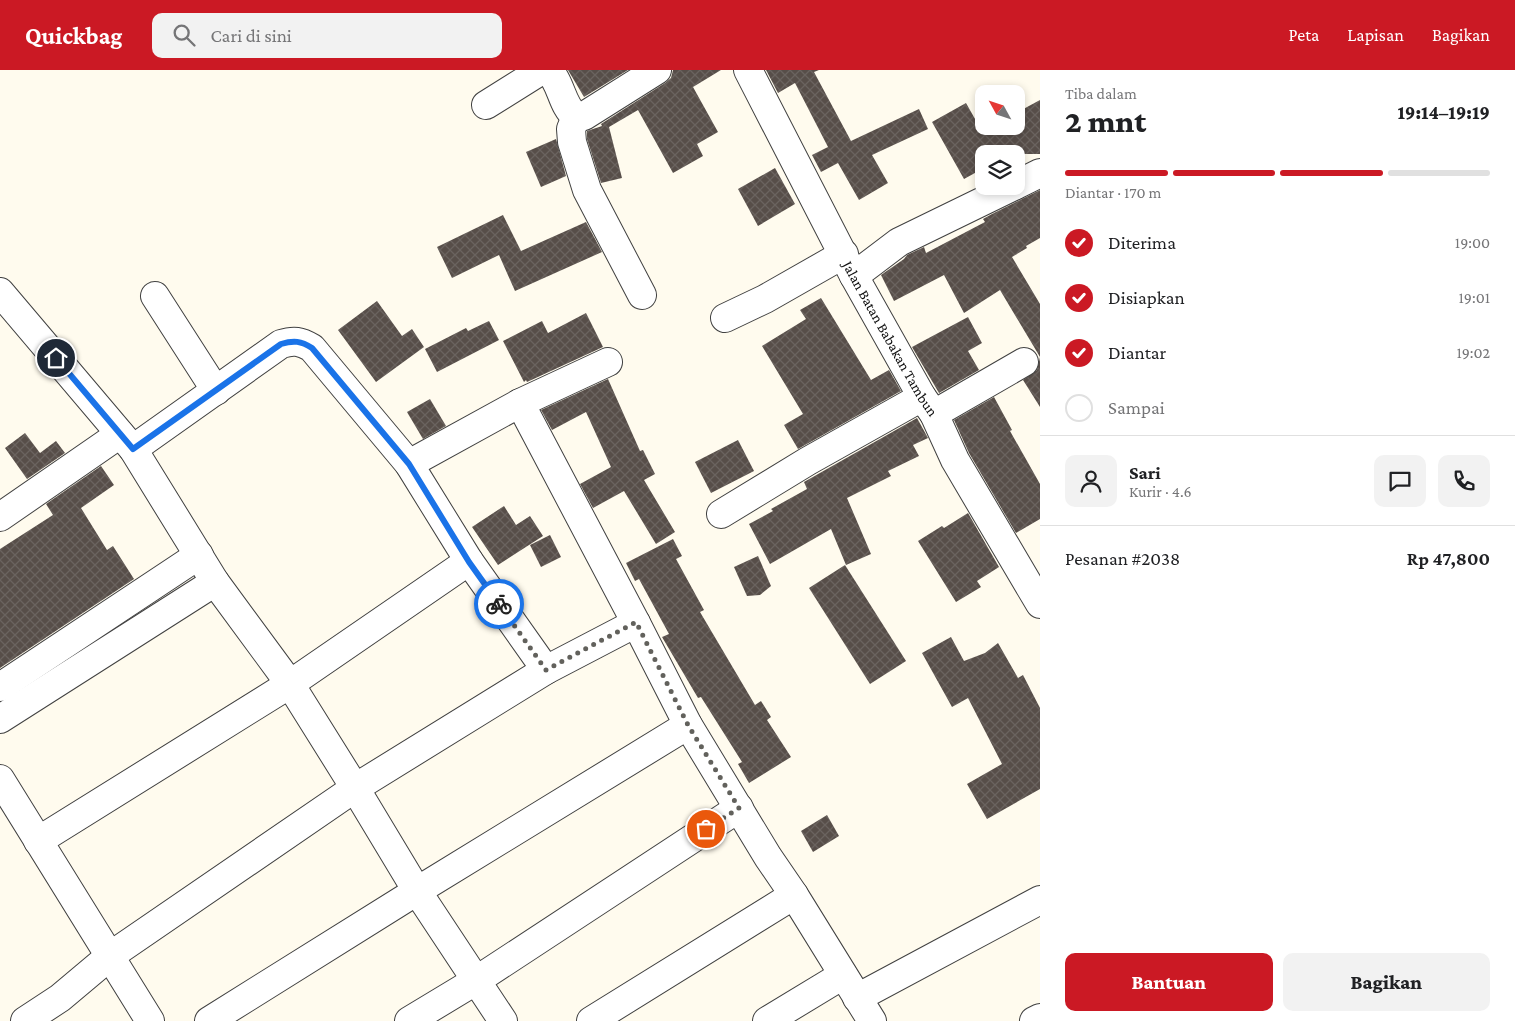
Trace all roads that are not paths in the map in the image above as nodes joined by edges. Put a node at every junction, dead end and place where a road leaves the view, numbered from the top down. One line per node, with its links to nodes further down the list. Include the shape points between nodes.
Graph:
1 (542, 70): 5 (street)
2 (548, 70): 6 (street, via 554,75 570,112)
3 (657, 70): 6 (street, via 584,116)
4 (748, 70): 10 (street, Jalan Batan Babakan Tambun)
5 (486, 105)
6 (576, 117): 11 (street, via 571,129 572,142 587,190)
7 (1040, 173): 8 (street)
8 (1025, 181)
9 (996, 195): 10 (street)
10 (849, 265): 14 (street); 19 (street, Jalan Batan Babakan Tambun)
11 (642, 295)
12 (155, 296): 17 (street)
13 (2, 297): 20 (street)
14 (726, 318)
15 (608, 362): 18 (street)
16 (1024, 362): 19 (street)
17 (216, 391): 20 (street); 21 (street, via 281,344 302,342 312,348)
18 (520, 403): 21 (street); 28 (street)
19 (928, 406): 22 (street, via 808,461); 27 (street, Jalan Batan Babakan Tambun, via 955,460)
20 (127, 441): 23 (street); 24 (street)
21 (409, 464): 25 (street)
22 (721, 514)
23 (0, 516)
24 (198, 555): 26 (street); 31 (street)
25 (469, 562): 29 (street); 30 (street)
26 (214, 582): 30 (street); 32 (street)
27 (1040, 604)
28 (636, 622): 29 (street); 33 (street)
29 (546, 670): 35 (street)
30 (290, 684): 35 (street); 37 (street)
31 (0, 687)
32 (0, 719)
33 (688, 725): 36 (street); 38 (street)
34 (0, 779): 37 (street)
35 (355, 788): 38 (street); 41 (street)
36 (739, 808): 39 (street); 42 (street)
37 (38, 841): 41 (street)
38 (417, 890): 42 (street); 47 (street)
39 (794, 895): 43 (street); 50 (street)
40 (1040, 900): 43 (street)
41 (110, 956): 45 (street, via 60,998); 46 (street)
42 (477, 980): 48 (street); 49 (street)
43 (850, 986): 51 (street); 52 (street)
44 (1040, 1018): 53 (street)
45 (25, 1021)
46 (150, 1021)
47 (209, 1021)
48 (409, 1021)
49 (503, 1021)
50 (591, 1021)
51 (767, 1021)
52 (872, 1021)
53 (1034, 1021)

